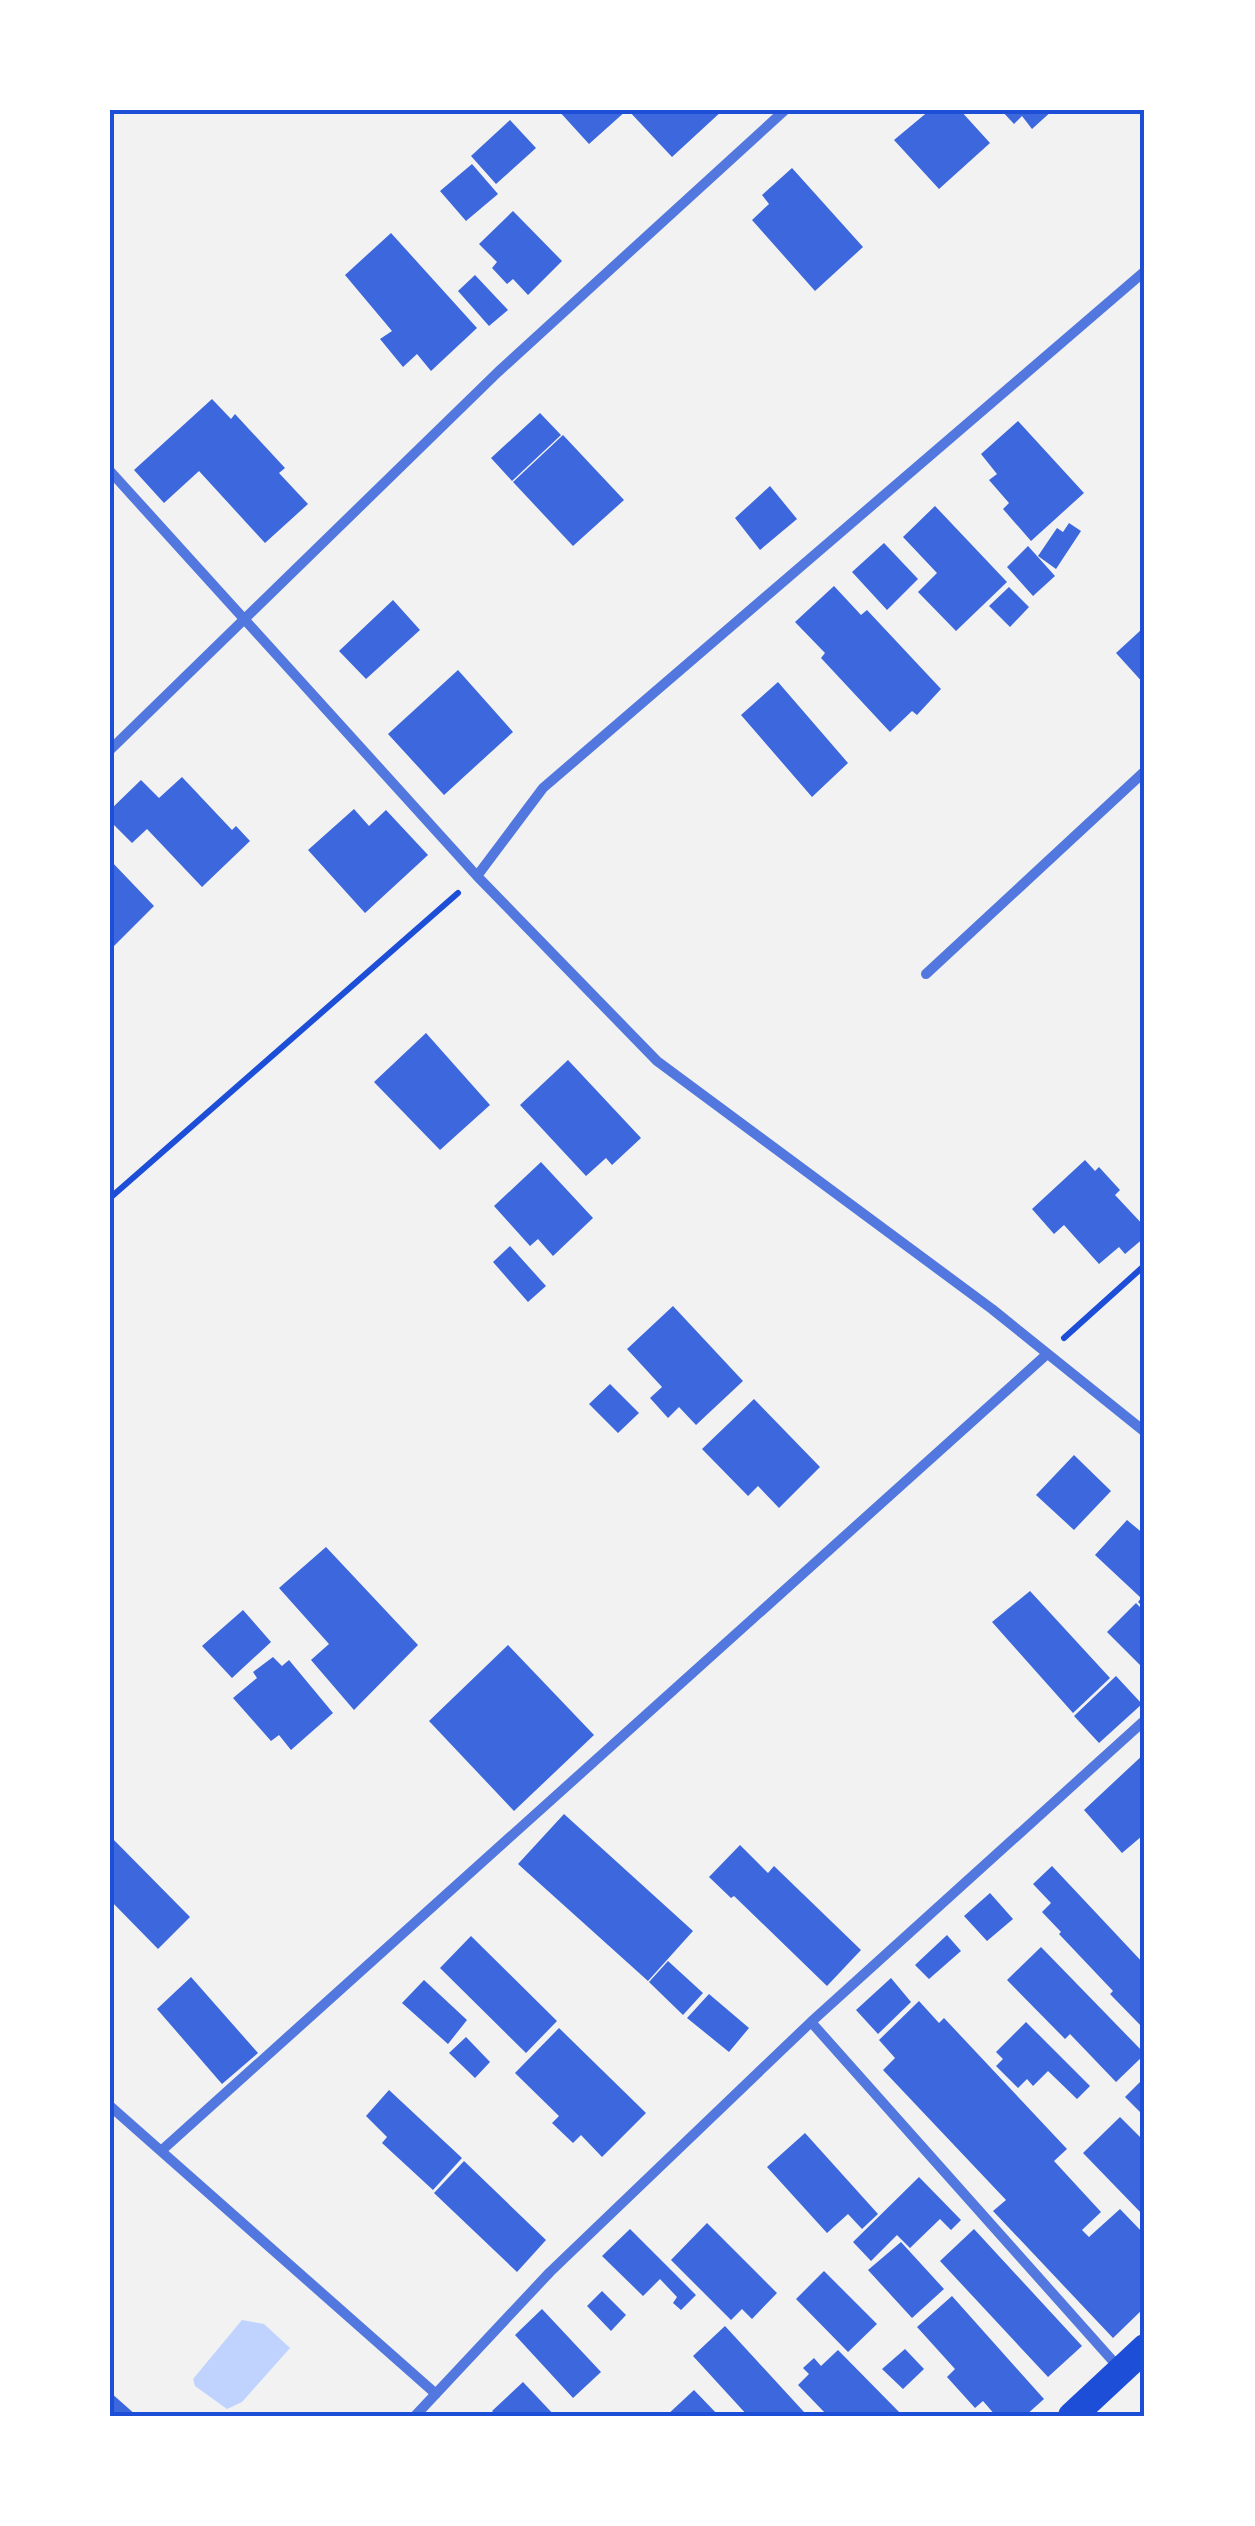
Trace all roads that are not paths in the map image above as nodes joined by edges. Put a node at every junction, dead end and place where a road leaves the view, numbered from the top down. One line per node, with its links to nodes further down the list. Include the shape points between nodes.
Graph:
1 (785, 110): 4 (street, via 498,372)
2 (1145, 271): 7 (street, via 542,788)
3 (110, 471): 4 (street)
4 (246, 621): 5 (street); 7 (street)
5 (110, 750)
6 (1145, 772): 8 (street)
7 (477, 876): 9 (street, via 657,1062)
8 (926, 974)
9 (1046, 1354): 10 (street); 14 (street)
10 (1145, 1432)
11 (1145, 1720): 12 (street)
12 (811, 2022): 16 (street); 17 (street, via 550,2272)
13 (110, 2106): 14 (street)
14 (161, 2151): 17 (street)
15 (1145, 2348): 16 (highway)
16 (1121, 2370): 19 (highway)
17 (436, 2394): 18 (street)
18 (414, 2416)
19 (1072, 2416)

